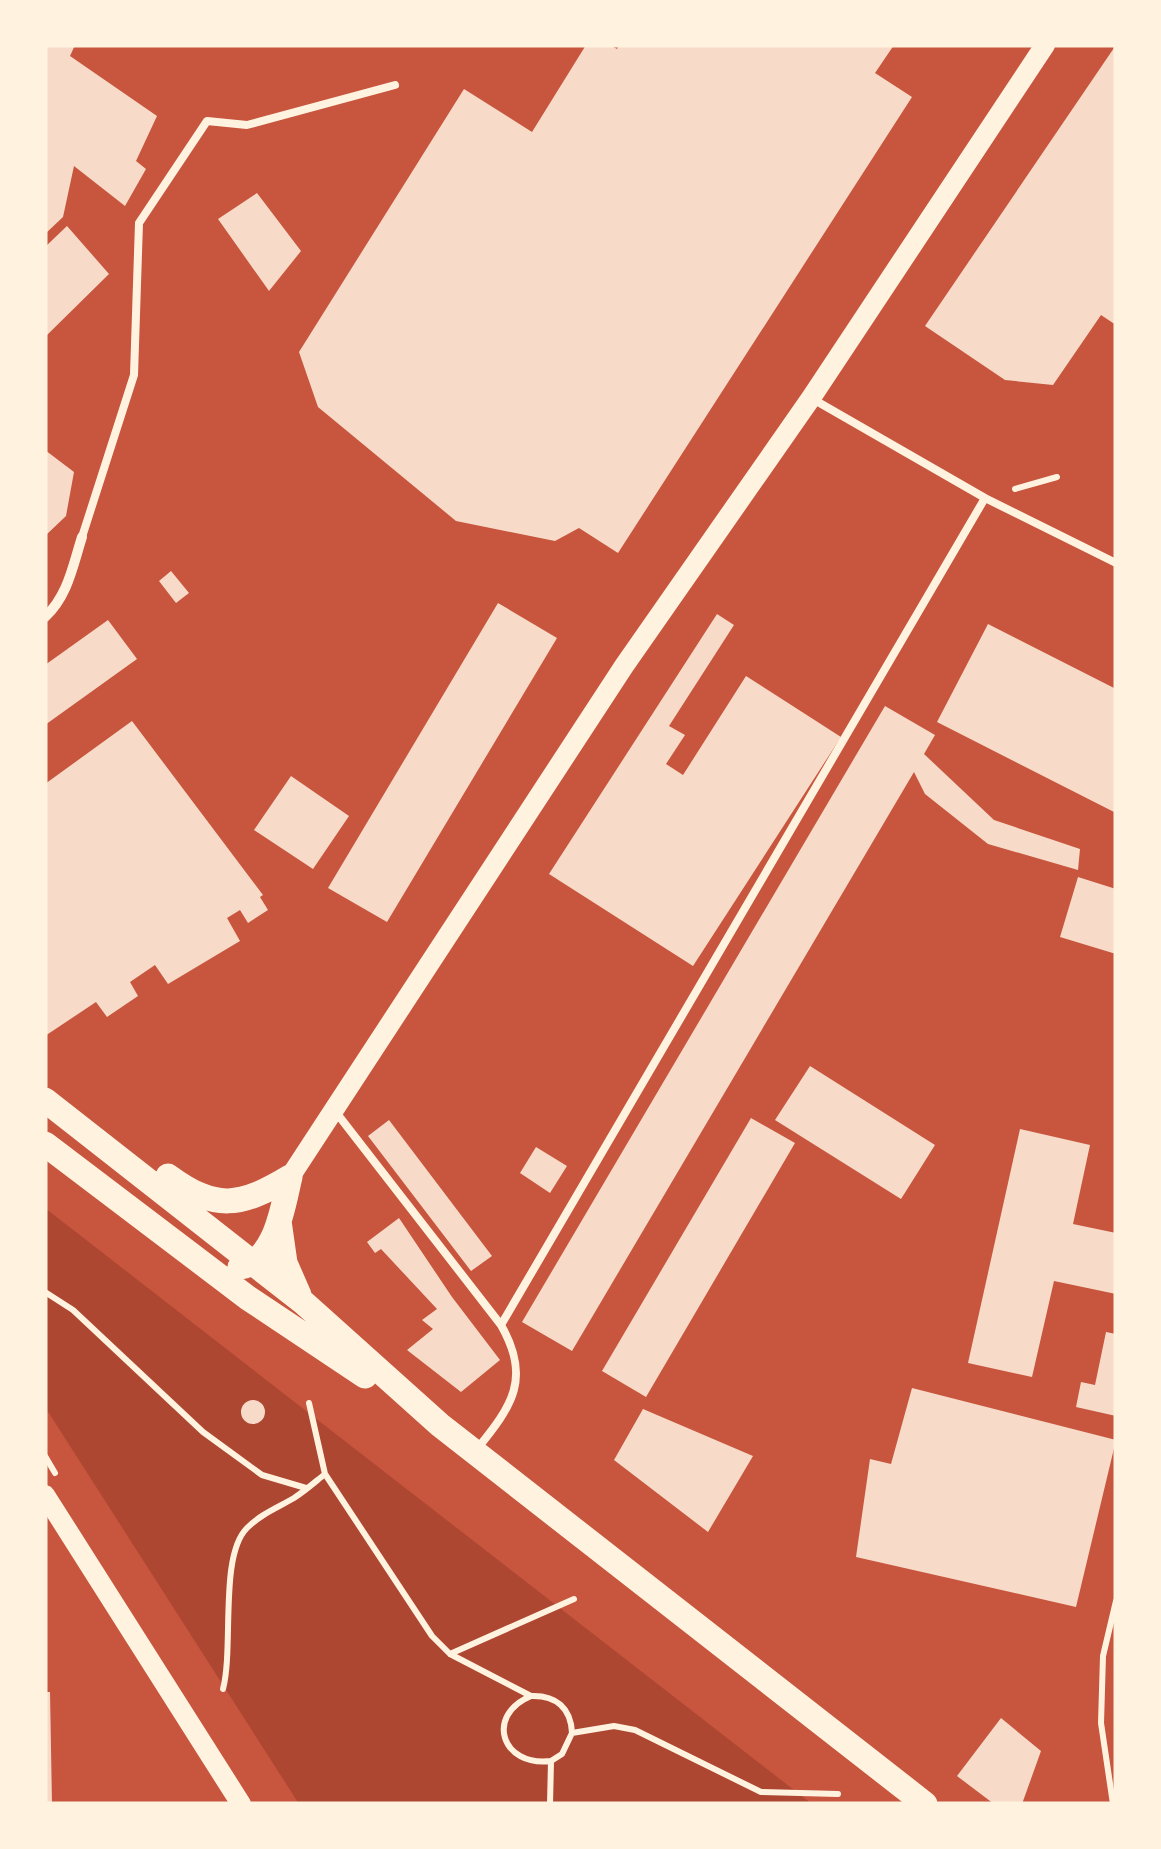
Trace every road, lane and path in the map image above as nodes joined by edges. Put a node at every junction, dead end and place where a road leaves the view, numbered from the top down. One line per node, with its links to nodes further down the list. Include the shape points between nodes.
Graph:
1 (1045, 45): 3 (main road)
2 (395, 85): 6 (lane, via 246,125 208,121 139,223 134,374)
3 (812, 398): 5 (lane); 10 (main road, via 614,682)
4 (1057, 478): 5 (path)
5 (985, 498): 7 (lane); 18 (lane)
6 (82, 536): 8 (street, via 66,587)
7 (1116, 563)
8 (45, 616)
9 (45, 1098): 13 (main road, via 105,1128 205,1199 240,1200); 15 (main road)
10 (334, 1110): 13 (main road); 18 (lane)
11 (45, 1132): 15 (main road, via 84,1152 226,1264)
12 (45, 1144): 20 (main road, via 248,1298)
13 (290, 1176): 14 (main road)
14 (278, 1221): 15 (main road); 17 (main road, via 285,1262)
15 (254, 1264): 17 (main road)
16 (45, 1292): 23 (path, via 73,1310 203,1432 262,1476)
17 (304, 1303): 20 (main road)
18 (501, 1325): 21 (lane, via 515,1350 517,1387)
19 (309, 1403): 22 (path)
20 (440, 1426): 21 (main road)
21 (474, 1453): 35 (main road)
22 (325, 1474): 23 (path); 27 (path)
23 (306, 1488): 28 (path, via 243,1532 230,1566 229,1666)
24 (45, 1494): 33 (main road)
25 (574, 1599): 27 (path)
26 (1116, 1601): 36 (path, via 1102,1656)
27 (450, 1654): 29 (path)
28 (222, 1689)
29 (531, 1696): 30 (path, via 559,1702); 31 (path, via 510,1710 506,1742 519,1758)
30 (572, 1733): 31 (path, via 562,1754); 32 (path, via 635,1730 760,1792)
31 (550, 1761): 34 (path)
32 (838, 1794)
33 (241, 1804)
34 (550, 1804)
35 (925, 1804)
36 (1113, 1804)

